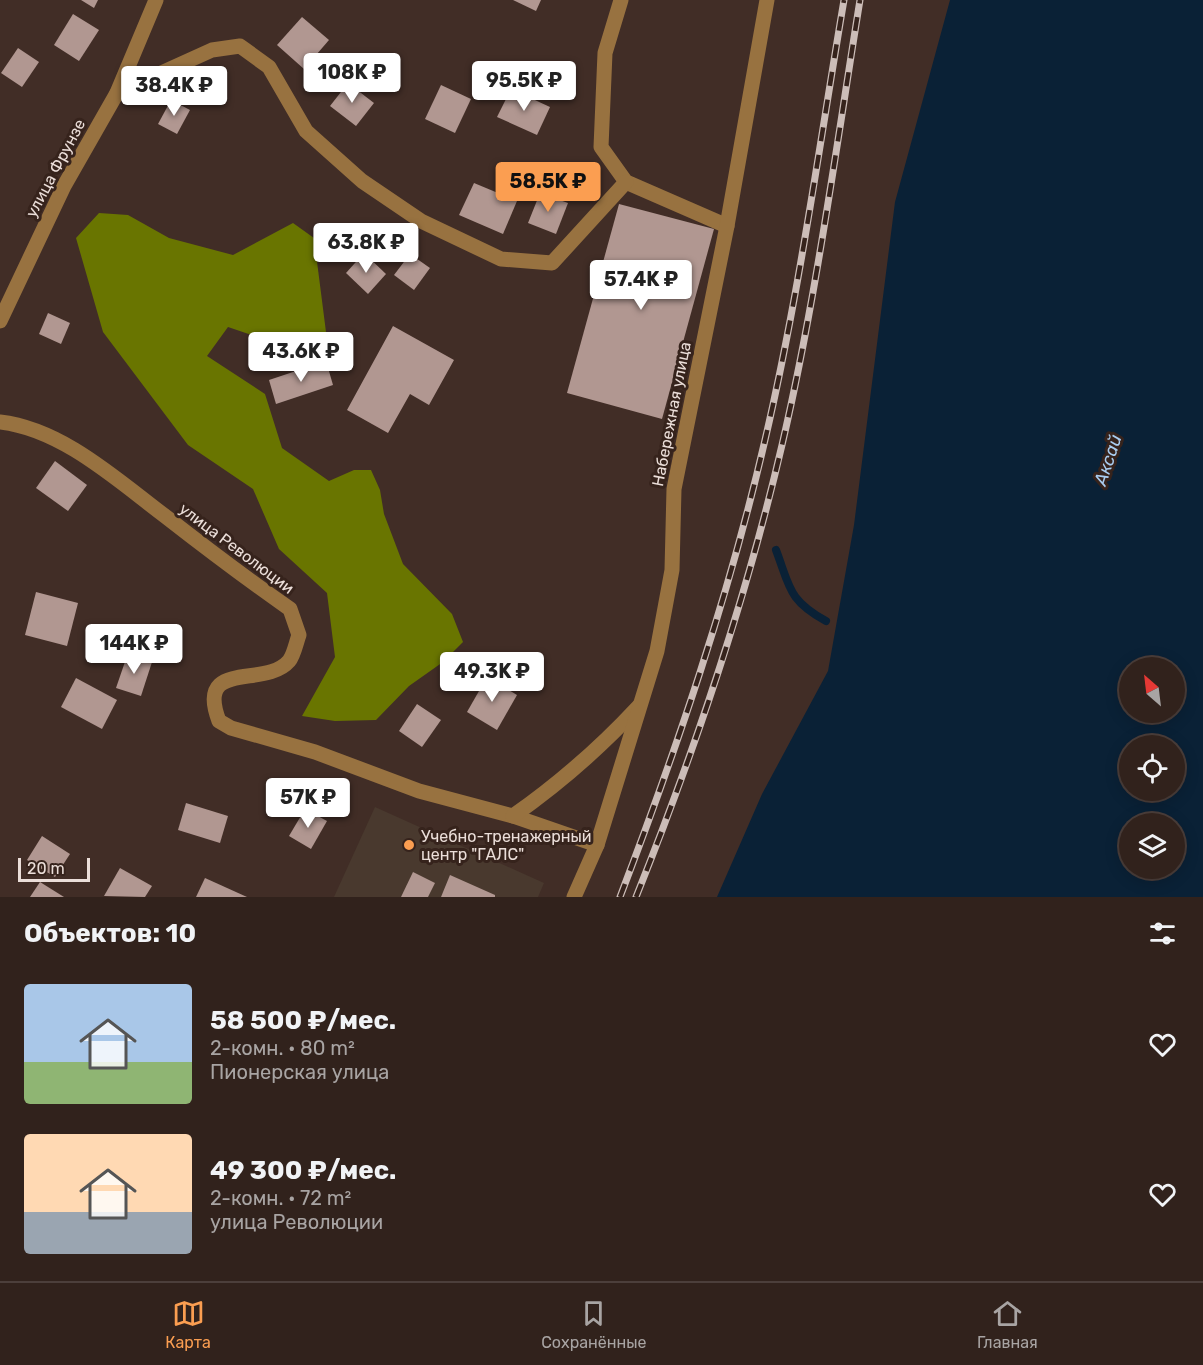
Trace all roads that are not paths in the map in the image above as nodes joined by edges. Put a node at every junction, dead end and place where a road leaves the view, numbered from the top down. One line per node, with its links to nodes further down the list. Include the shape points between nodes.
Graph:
1 (156, 0): 4 (street, улица Фрунзе)
2 (621, 0): 5 (street, via 605,53 601,147)
3 (767, 0): 6 (street, Набережная улица)
4 (117, 93): 5 (street, via 212,50 240,46 269,67 306,131 362,181 421,221 501,260 552,263); 7 (street, улица Фрунзе, via 64,186)
5 (626, 182): 6 (street)
6 (727, 226): 9 (street, Набережная улица, via 674,489 672,570 657,651)
7 (0, 321)
8 (0, 422): 10 (street, улица Революции, via 20,424 70,448 290,609 299,635 289,661 275,671 228,679 216,690 212,704 219,722 419,790)
9 (642, 703): 10 (street, via 600,748 554,788); 11 (street, Набережная улица)
10 (513, 816): 11 (street, улица Революции)
11 (597, 845): 12 (street, Набережная улица)
12 (574, 897)

